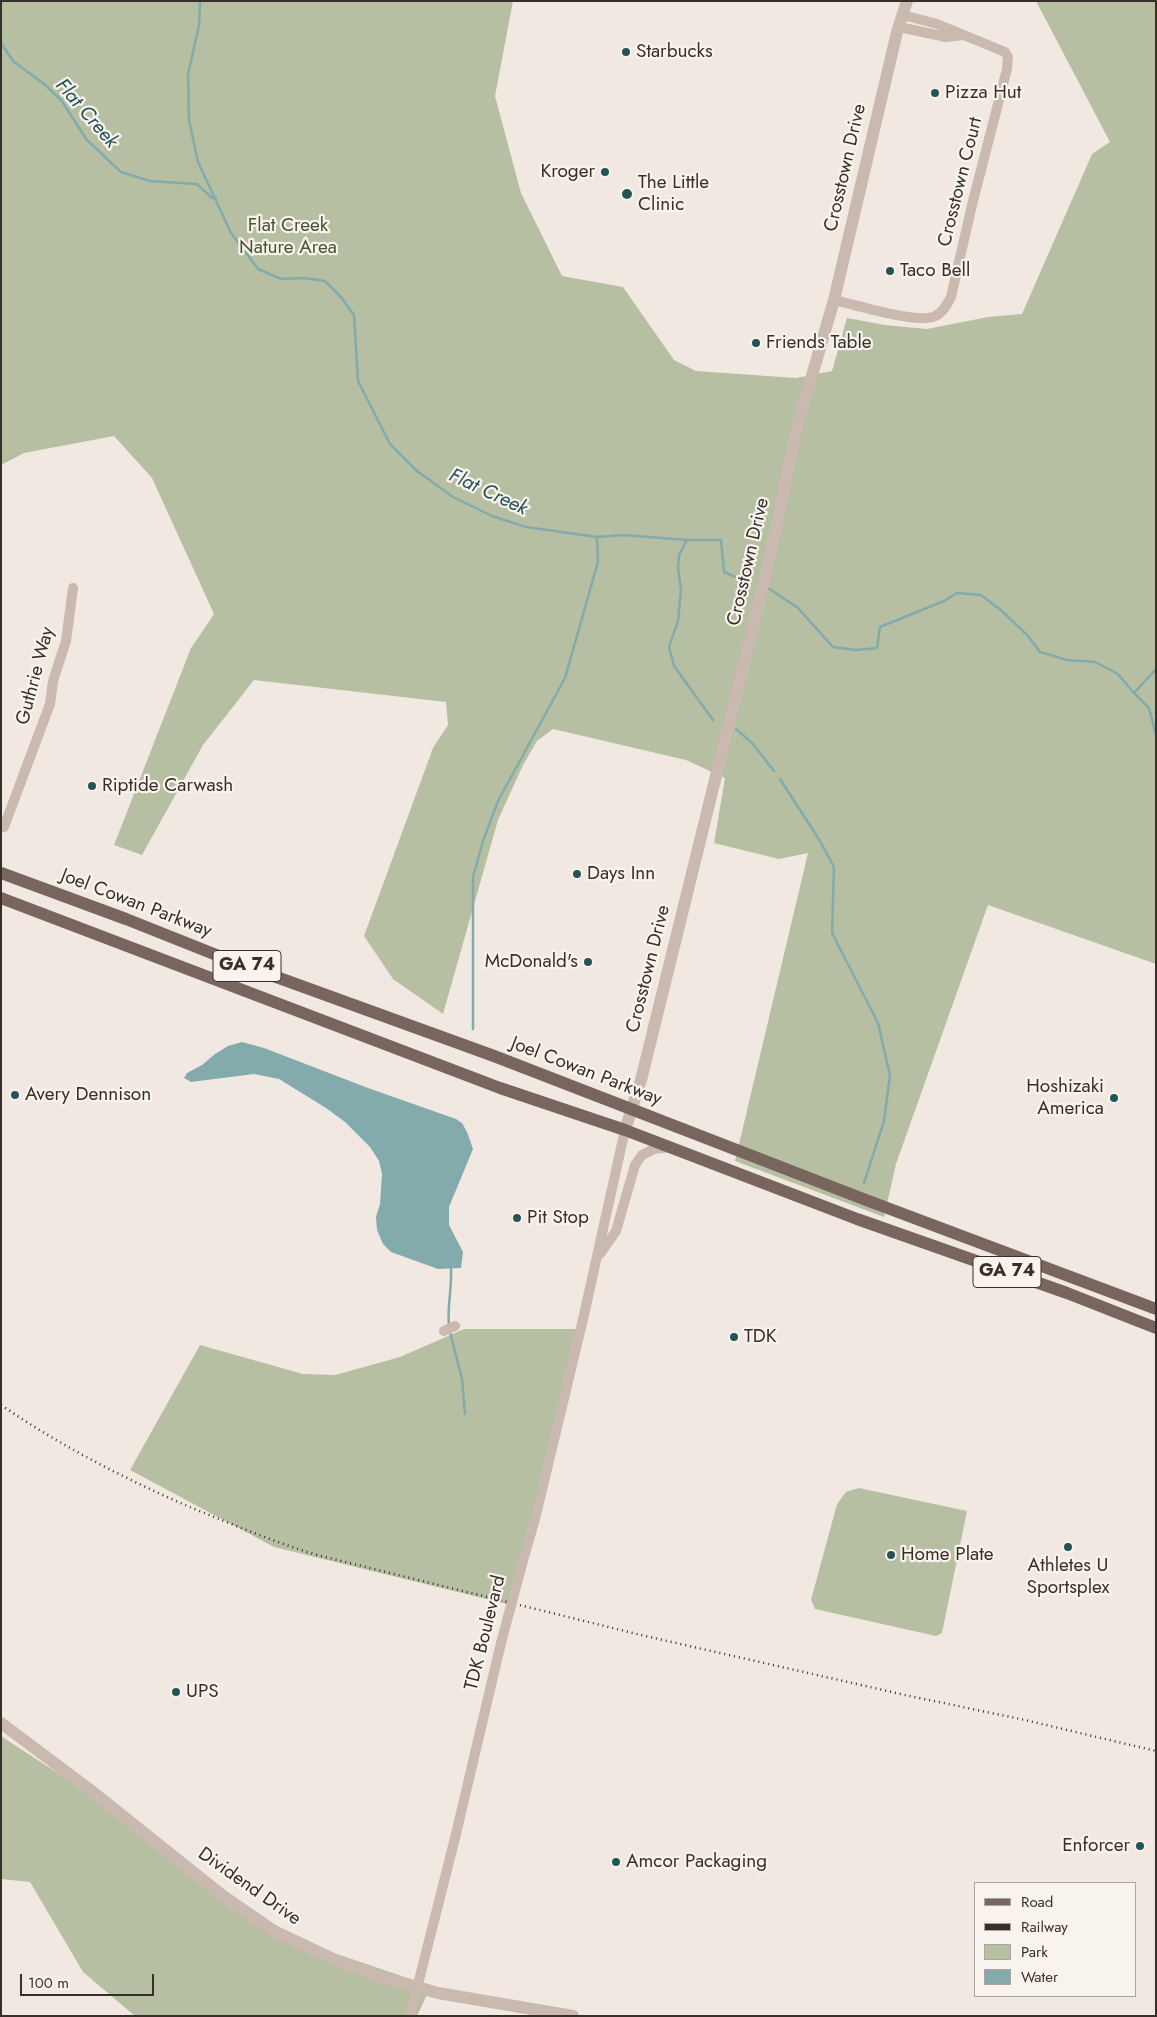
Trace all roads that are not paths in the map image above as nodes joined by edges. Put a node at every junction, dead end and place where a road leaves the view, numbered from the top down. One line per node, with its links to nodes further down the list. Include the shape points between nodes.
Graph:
1 (906, 1): 2 (street, Crosstown Drive)
2 (901, 21): 3 (street, Crosstown Drive); 3 (street, Crosstown Court, via 937,24 1004,52 1008,57 1007,69 951,297 945,308 935,317 918,319)
3 (834, 300): 8 (street, Crosstown Drive, via 797,427 770,557)
4 (73, 588): 5 (street, Guthrie Way, via 66,641 53,680 50,704)
5 (4, 827)
6 (1, 873): 8 (main road, Joel Cowan Parkway / GA 74)
7 (1, 898): 9 (main road, GA 74, via 500,1088)
8 (632, 1110): 9 (street, Crosstown Drive); 12 (main road, Joel Cowan Parkway / GA 74)
9 (625, 1130): 10 (main road, GA 74); 11 (street, TDK Boulevard)
10 (670, 1147): 11 (street, TDK Boulevard, via 642,1155 635,1165 616,1231); 14 (main road, GA 74)
11 (596, 1259): 17 (street, TDK Boulevard, bridge, via 538,1510 501,1643)
12 (1156, 1309)
13 (455, 1326): 15 (street)
14 (1156, 1328)
15 (444, 1331)
16 (1, 1723): 17 (street, Dividend Drive, via 89,1788 223,1896 274,1931 369,1973)
17 (417, 1987): 18 (street, TDK Boulevard); 19 (street, Dividend Drive)
18 (410, 2016)
19 (572, 2016)

